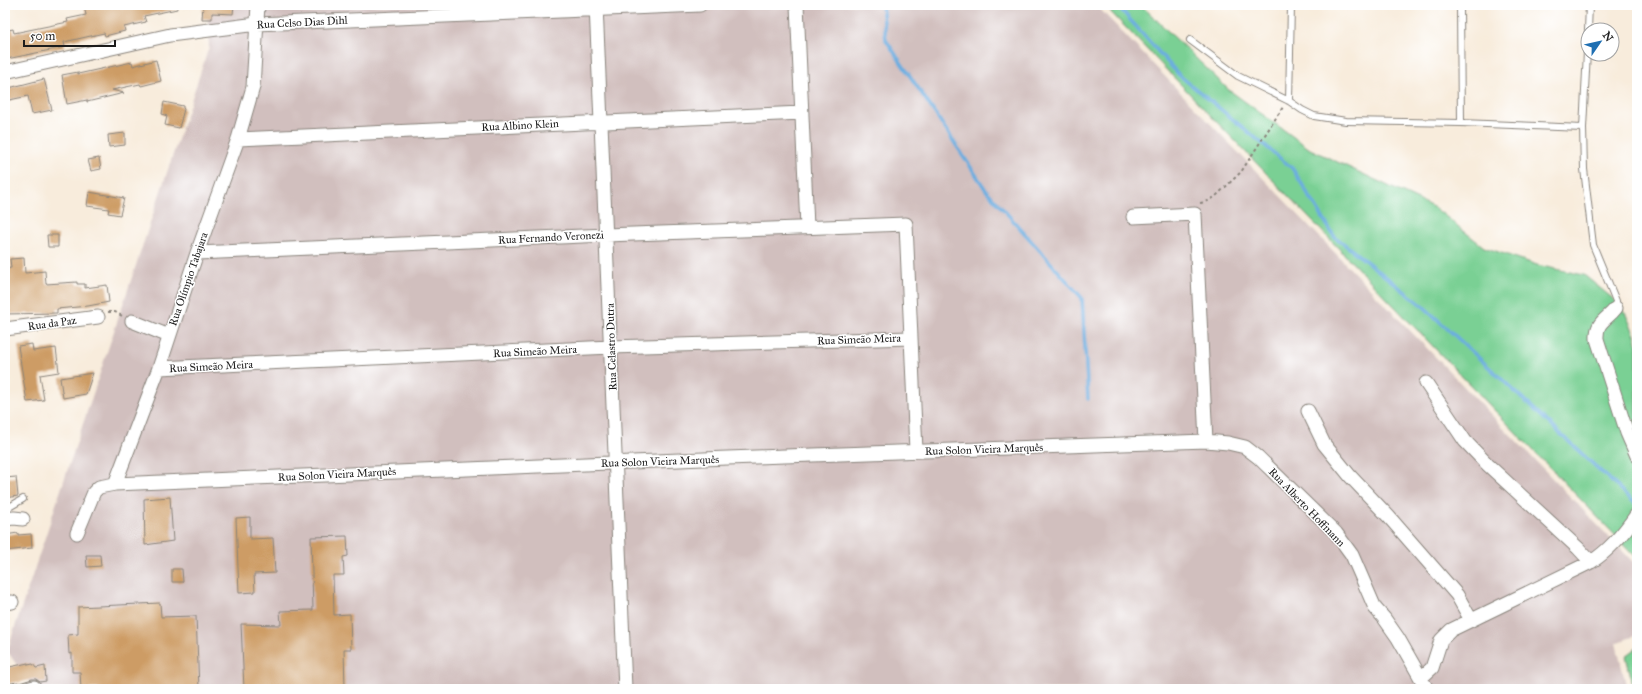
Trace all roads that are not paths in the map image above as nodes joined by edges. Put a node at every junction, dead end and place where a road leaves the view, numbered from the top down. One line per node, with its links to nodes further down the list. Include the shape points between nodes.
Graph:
1 (258, 5): 9 (street, Rua Olímpio Tabajara)
2 (700, 5): 7 (street, Rua Celso Dias Dihl)
3 (797, 5): 14 (street)
4 (1291, 5): 13 (lane)
5 (1460, 5): 16 (lane)
6 (1590, 5): 8 (lane)
7 (596, 7): 9 (street, Rua Celso Dias Dihl); 15 (street, Rua Celastro Dutra)
8 (1589, 22)
9 (257, 24): 12 (street, Rua Celso Dias Dihl, via 170,35); 18 (street, Rua Olímpio Tabajara, via 253,87)
10 (1190, 40): 13 (lane, via 1238,76)
11 (1586, 62): 17 (lane)
12 (5, 72)
13 (1289, 101): 16 (lane, via 1314,116 1346,121)
14 (802, 113): 15 (street, Rua Albino Klein); 20 (street)
15 (601, 122): 18 (street, Rua Albino Klein); 21 (street, Rua Celastro Dutra)
16 (1461, 123): 17 (lane)
17 (1583, 128): 23 (lane, via 1584,169 1593,245 1616,301)
18 (238, 139): 22 (street, Rua Olímpio Tabajara)
19 (1133, 218): 33 (street, via 1195,214)
20 (807, 227): 21 (street, Rua Fernando Veronezi); 28 (street, Rua Fernando Veronezi, via 906,224)
21 (606, 234): 22 (street, Rua Fernando Veronezi); 29 (street, Rua Celastro Dutra)
22 (197, 253): 27 (street, Rua Olímpio Tabajara)
23 (1616, 308): 35 (street, via 1597,329 1597,339 1626,433)
24 (98, 317): 26 (street, Rua da Paz)
25 (132, 321): 27 (street)
26 (5, 329)
27 (169, 336): 30 (street, Rua Olímpio Tabajara)
28 (911, 338): 29 (street, Rua Simeão Meira); 34 (street)
29 (611, 348): 30 (street, Rua Simeão Meira); 36 (street, Rua Celastro Dutra)
30 (159, 368): 37 (street, Rua Olímpio Tabajara)
31 (1426, 383): 44 (street, via 1465,440 1488,465)
32 (1308, 412): 45 (street, via 1324,444 1457,596)
33 (1206, 441): 34 (street, Rua Solon Vieira Marquês); 46 (street, Rua Alberto Hoffmann, via 1245,447 1336,533 1352,555 1374,608 1398,638)
34 (916, 451): 36 (street, Rua Solon Vieira Marquês)
35 (1637, 456)
36 (616, 462): 37 (street, Rua Solon Vieira Marquês); 47 (street, Rua Celastro Dutra)
37 (115, 484): 43 (street, via 99,487 94,492)
38 (23, 499): 39 (lane)
39 (5, 507)
40 (1637, 514): 44 (street, via 1603,554)
41 (5, 519): 42 (street)
42 (23, 519)
43 (77, 533)
44 (1591, 562): 45 (street)
45 (1471, 620): 46 (street, via 1451,630 1441,640)
46 (1425, 683)
47 (625, 689)

